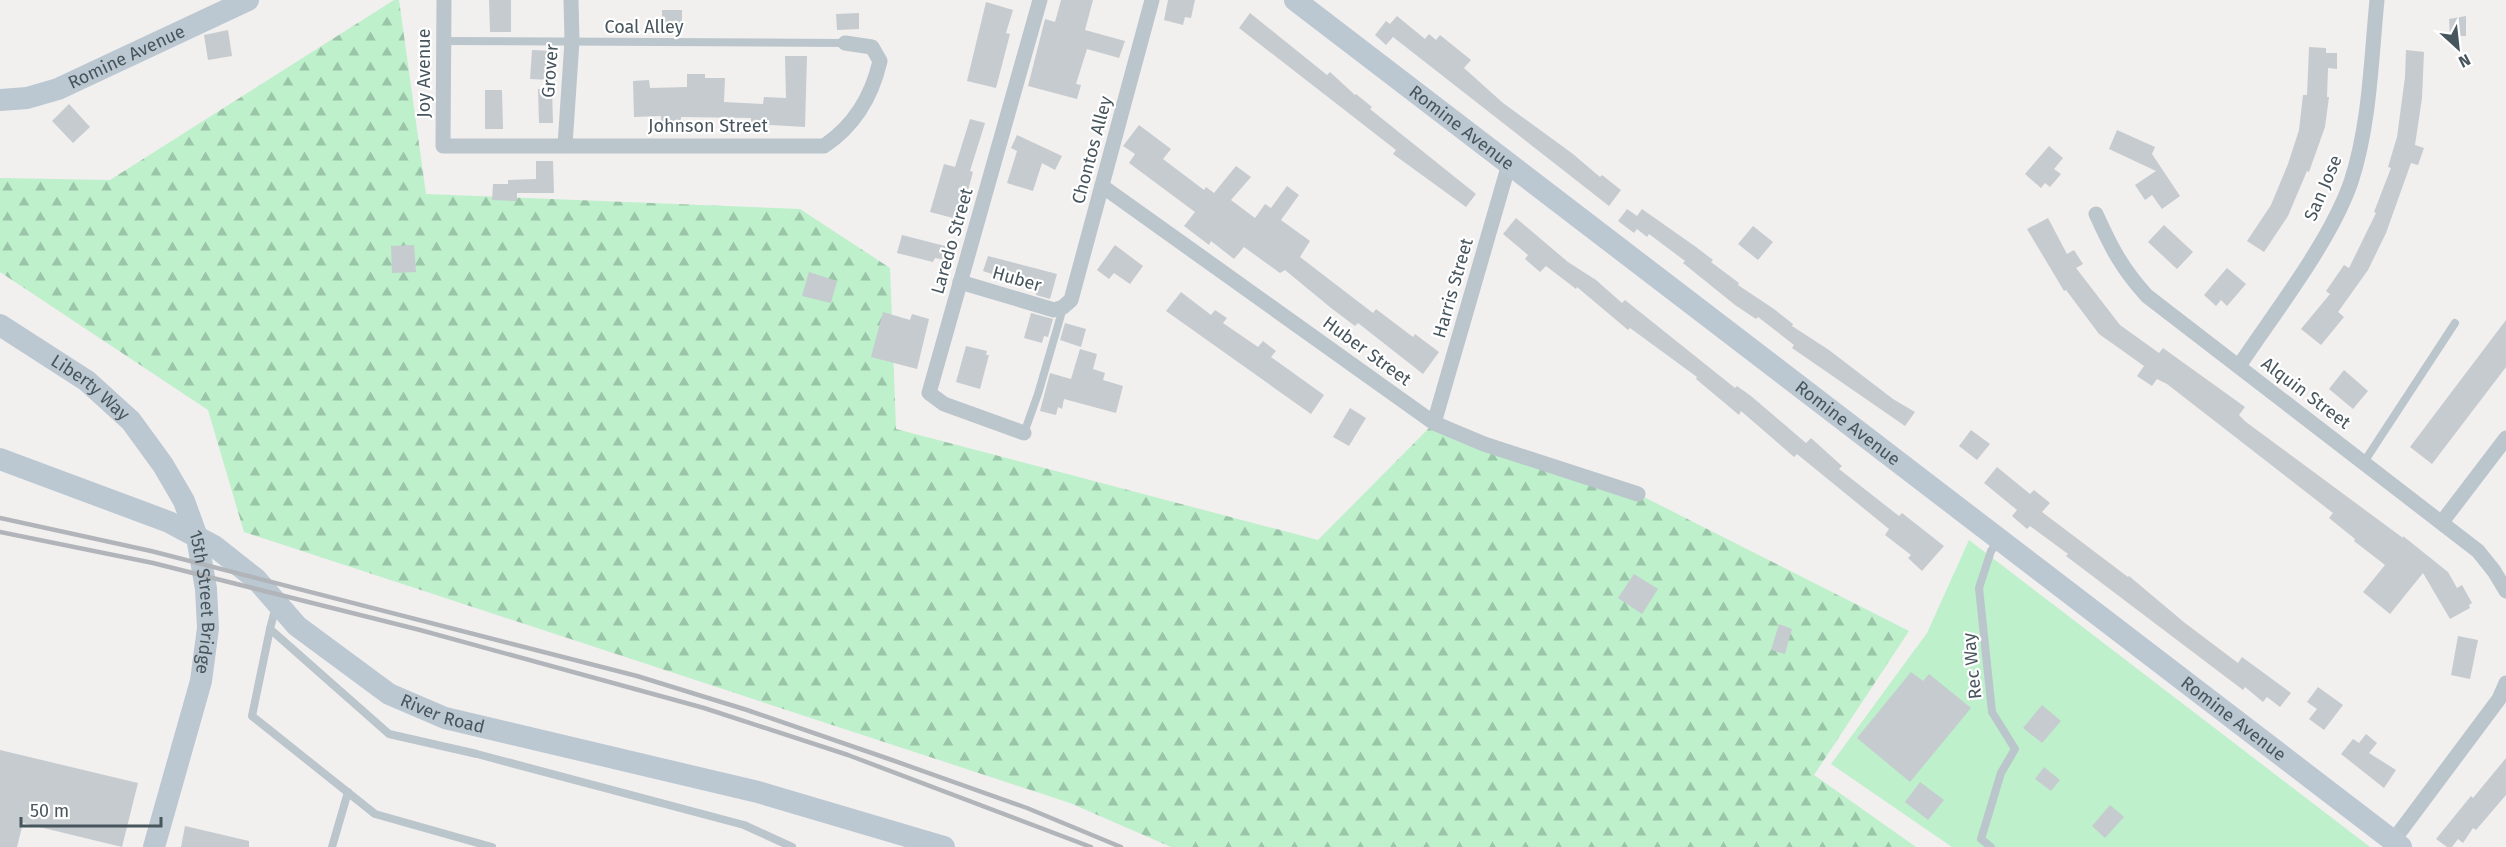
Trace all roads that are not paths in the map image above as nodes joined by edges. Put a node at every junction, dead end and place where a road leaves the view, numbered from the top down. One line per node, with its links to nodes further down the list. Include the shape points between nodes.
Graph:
1 (248, 0): 11 (street, Romine Avenue, via 58,89 27,98)
2 (444, 0): 8 (street, Joy Avenue)
3 (571, 0): 9 (street, Grover)
4 (1040, 0): 17 (street, Laredo Street)
5 (1152, 0): 15 (street, Chontos Alley)
6 (1295, 0): 14 (street, Romine Avenue)
7 (2376, 0): 21 (street, San Jose, via 2366,112 2350,183 2316,251)
8 (443, 41): 9 (lane, Coal Alley); 13 (street, Joy Avenue)
9 (572, 41): 10 (lane, Coal Alley); 12 (street, Grover)
10 (845, 43): 12 (street, Johnson Street, via 872,47 880,61 859,111 843,133 824,146)
11 (0, 100)
12 (565, 145): 13 (street, Johnson Street)
13 (443, 146)
14 (1509, 164): 22 (street, Harris Street); 30 (street, Romine Avenue)
15 (1102, 186): 18 (street, Chontos Alley, via 1071,300); 22 (street, Huber Street)
16 (2096, 214): 21 (street, Alquin Street, via 2114,256 2129,277 2147,296)
17 (960, 282): 18 (street, Huber, via 1054,310); 23 (street, Laredo Street, via 929,393 944,404)
18 (1063, 307): 23 (lane)
19 (2455, 323): 26 (lane)
20 (0, 325): 27 (street, Liberty Way, via 87,381 131,421)
21 (2239, 366): 26 (street, Alquin Street)
22 (1434, 423): 28 (street, Huber Street, via 1484,444)
23 (1024, 433)
24 (2506, 438): 29 (street)
25 (0, 459): 32 (street, River Road, via 169,522 214,546 256,579)
26 (2364, 462): 29 (street, Alquin Street)
27 (163, 465): 37 (street, 15th Street Bridge, via 184,501 197,537 208,628 201,681)
28 (1638, 494)
29 (2442, 522): 31 (street, Alquin Street, via 2478,551)
30 (1999, 539): 36 (street, Romine Avenue); 42 (lane, Rec Way, via 1979,588 1992,712 2015,749 2001,773 1981,839)
31 (2506, 591)
32 (277, 602): 33 (lane); 41 (street, River Road, via 297,626 389,694 445,718 758,792)
33 (270, 628): 35 (lane, via 252,716); 40 (lane, via 389,734 744,825)
34 (2506, 683): 36 (street, via 2499,699)
35 (348, 792): 38 (lane); 39 (lane, via 375,814)
36 (2397, 844)
37 (154, 847)
38 (332, 847)
39 (492, 847)
40 (792, 847)
41 (944, 847)
42 (1991, 847)

